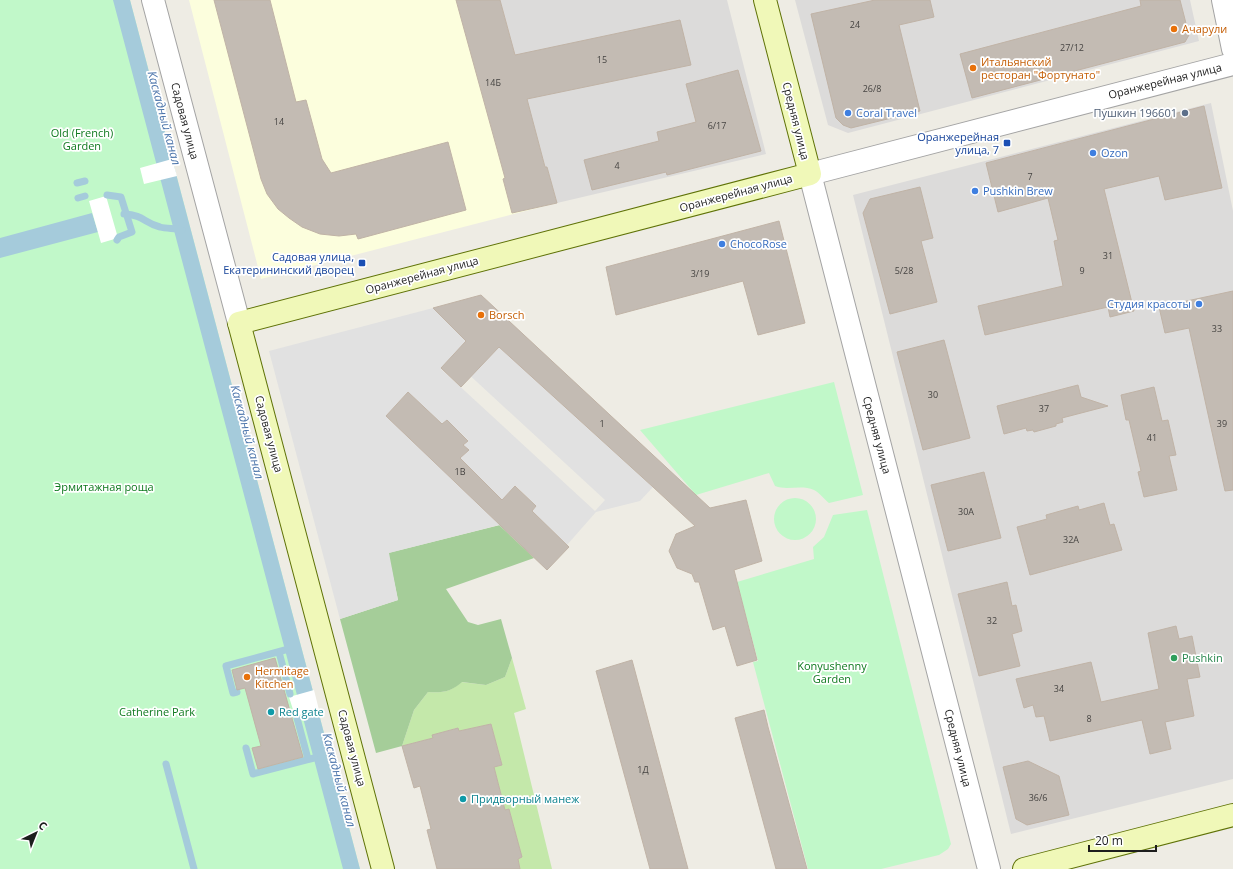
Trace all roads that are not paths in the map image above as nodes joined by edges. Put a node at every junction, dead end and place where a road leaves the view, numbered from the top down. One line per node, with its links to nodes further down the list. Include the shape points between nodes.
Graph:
1 (153, 0): 7 (street, Садовая улица)
2 (765, 0): 6 (main road, Средняя улица)
3 (1223, 0): 4 (street)
4 (1233, 49)
5 (1233, 64): 6 (street, Оранжерейная улица)
6 (810, 174): 7 (main road, Оранжерейная улица); 10 (street, Средняя улица)
7 (239, 323): 9 (main road, Садовая улица)
8 (1233, 815): 11 (main road)
9 (384, 869)
10 (989, 869)
11 (1024, 869)

